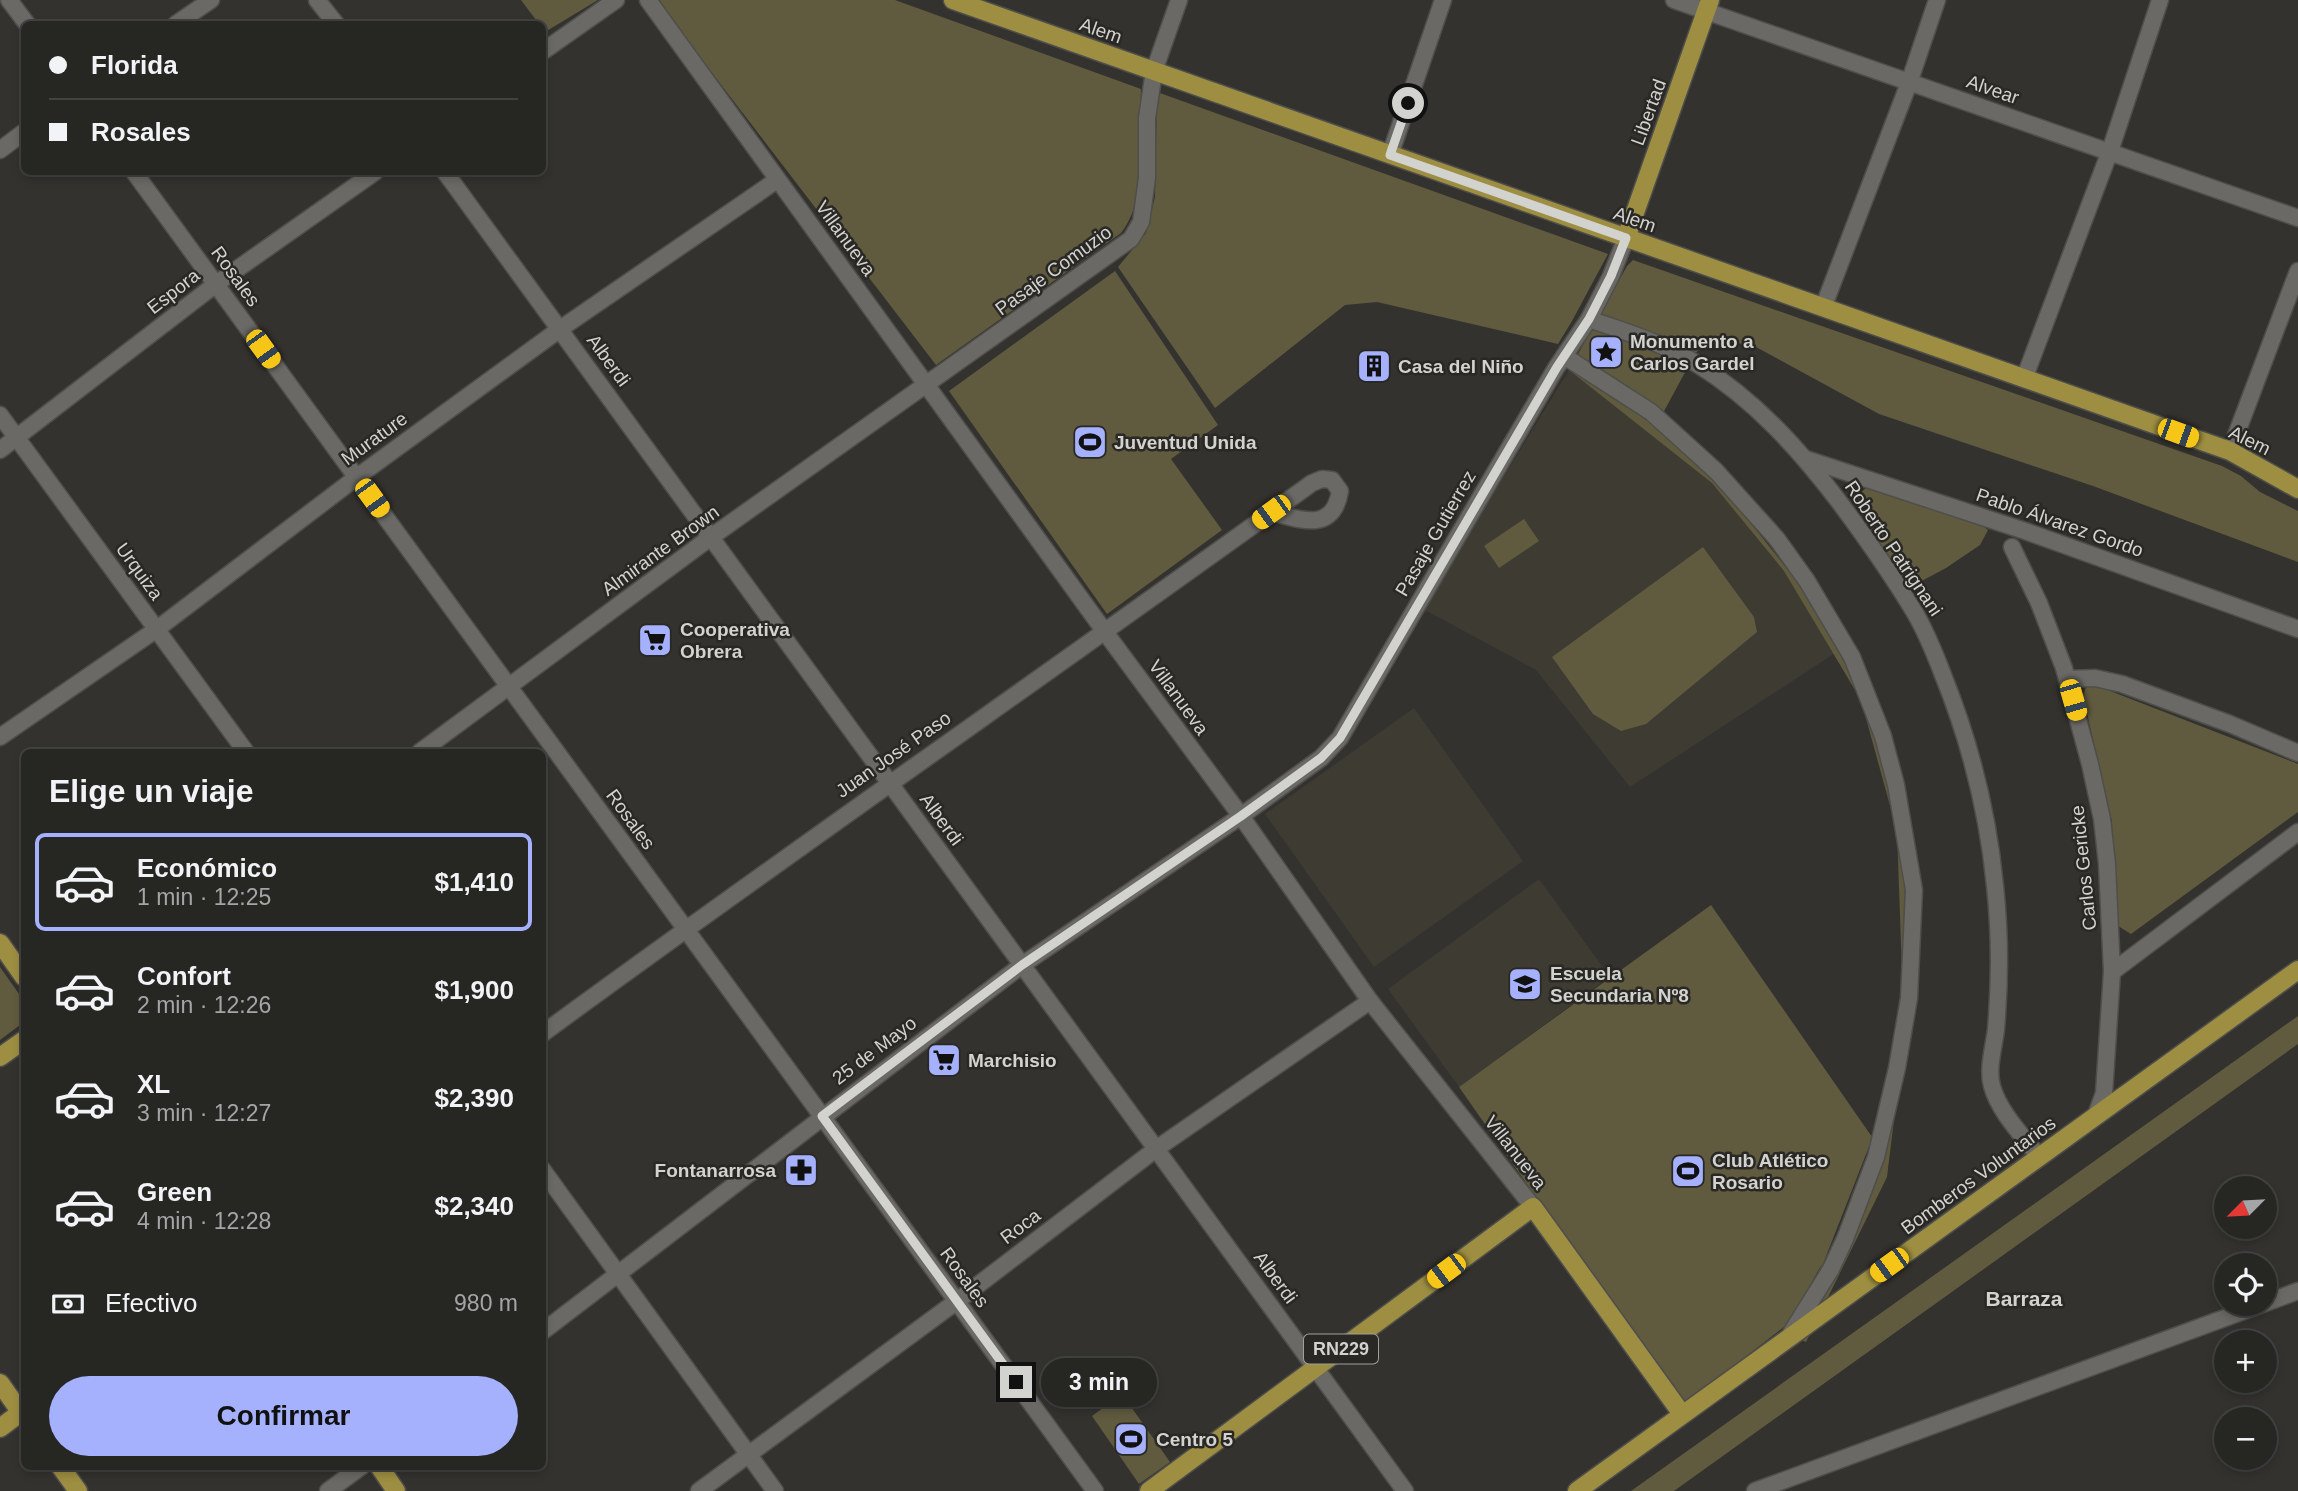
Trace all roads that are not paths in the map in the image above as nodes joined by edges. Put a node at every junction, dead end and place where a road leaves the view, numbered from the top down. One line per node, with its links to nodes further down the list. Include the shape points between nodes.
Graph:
1 (9, 0): 13 (street)
2 (211, 0): 14 (street)
3 (317, 0): 15 (street)
4 (648, 0): 26 (street, Villanueva)
5 (953, 0): 17 (main road, Alem)
6 (1179, 0): 17 (street, Pasaje Comuzio)
7 (1443, 0): 22 (street)
8 (1674, 0): 12 (street, Alvear)
9 (1937, 0): 18 (street)
10 (2160, 0): 21 (street)
11 (613, 1): 16 (street)
12 (1708, 6): 18 (street, Alvear); 28 (main road, Libertad)
13 (25, 21)
14 (180, 21)
15 (334, 21)
16 (546, 49)
17 (1154, 71): 22 (main road, Alem); 36 (street, Pasaje Comuzio, via 1141,222 1131,239)
18 (1909, 83): 21 (street, Alvear); 31 (street)
19 (21, 134): 20 (street)
20 (0, 150)
21 (2110, 151): 27 (street, Alvear); 35 (street)
22 (1390, 155): 28 (main road, Alem)
23 (136, 175): 30 (street, Rosales)
24 (371, 175): 30 (street, Espora)
25 (447, 175): 33 (street, Alberdi)
26 (777, 180): 33 (street, Murature); 36 (street, Villanueva)
27 (2298, 218)
28 (1626, 238): 31 (main road, Alem); 32 (street, Pasaje Gutierrez)
29 (2298, 271): 40 (street)
30 (216, 284): 38 (street, Espora); 42 (street, Rosales)
31 (1823, 307): 35 (main road, Alem)
32 (1589, 319): 34 (street, Pasaje Gutierrez); 41 (street, Roberto Patrignani, via 1695,362 1756,409)
33 (560, 329): 42 (street, Murature); 45 (street, Alberdi)
34 (1564, 356): 57 (street, Pasaje Gutierrez, via 1340,738 1321,758); 79 (street, via 1651,412 1716,471 1777,539 1852,657 1896,785 1914,890 1909,998 1897,1068 1876,1157 1845,1239 1795,1329)
35 (2024, 379): 40 (main road, Alem)
36 (927, 385): 45 (street, Almirante Brown); 49 (street, Villanueva)
37 (0, 415): 38 (street, Urquiza)
38 (17, 438): 39 (street, Espora); 47 (street, Urquiza)
39 (0, 450)
40 (2230, 451): 43 (main road, Alem)
41 (1806, 459): 48 (street, Pablo Álvarez Gordo); 72 (street, Roberto Patrignani, via 1916,614 1963,728 1995,885 1998,955 1991,1084)
42 (356, 477): 47 (street, Murature); 51 (street, Rosales)
43 (2298, 489)
44 (1271, 512): 49 (street, Juan José Paso)
45 (711, 537): 51 (street, Almirante Brown); 56 (street, Alberdi)
46 (2012, 547): 50 (street, Carlos Gericke)
47 (157, 629): 52 (street, Murature); 53 (street, Urquiza)
48 (2298, 629)
49 (1105, 632): 56 (street, Juan José Paso); 57 (street, Villanueva)
50 (2067, 679): 55 (street, via 2095,677 2122,684); 63 (street, Carlos Gericke, via 2102,819)
51 (509, 687): 54 (street, Almirante Brown); 59 (street, Rosales)
52 (0, 737)
53 (244, 749)
54 (424, 749)
55 (2298, 753)
56 (890, 782): 59 (street, Juan José Paso); 61 (street, Alberdi)
57 (1241, 816): 61 (street, 25 de Mayo); 65 (street, Villanueva)
58 (2298, 832): 63 (street)
59 (685, 929): 66 (street, Juan José Paso); 70 (street, Rosales)
60 (0, 943): 64 (main road)
61 (1022, 965): 70 (street, 25 de Mayo); 71 (street, Alberdi)
62 (2298, 970): 69 (main road, Bomberos Voluntarios)
63 (2112, 972): 69 (street, Carlos Gericke, via 2104,1093)
64 (21, 973)
65 (1370, 1001): 71 (street, Roca); 74 (street, Villanueva)
66 (546, 1031)
67 (21, 1042): 68 (main road)
68 (0, 1057)
69 (2096, 1115): 72 (main road, Bomberos Voluntarios)
70 (822, 1116): 75 (street, 25 de Mayo); 77 (street, Rosales)
71 (1156, 1149): 77 (street, Roca); 80 (street, Alberdi)
72 (2039, 1157): 79 (main road, Bomberos Voluntarios)
73 (546, 1174): 75 (street)
74 (1533, 1206): 80 (main road, RN229); 84 (main road, Villanueva)
75 (619, 1274): 78 (street, 25 de Mayo); 86 (street)
76 (2298, 1291): 99 (street)
77 (957, 1301): 86 (street, Roca); 95 (street, Rosales)
78 (546, 1329)
79 (1779, 1344): 84 (main road, Bomberos Voluntarios)
80 (1316, 1368): 96 (main road, RN229); 97 (street, Alberdi)
81 (0, 1383): 82 (main road)
82 (21, 1410)
83 (21, 1414): 85 (main road)
84 (1682, 1414): 98 (main road, Bomberos Voluntarios)
85 (0, 1428)
86 (750, 1454): 93 (street, Roca); 94 (street)
87 (63, 1470): 90 (main road)
88 (357, 1470): 91 (street)
89 (382, 1470): 92 (main road)
90 (78, 1491)
91 (328, 1491)
92 (396, 1491)
93 (699, 1491)
94 (775, 1491)
95 (1095, 1491)
96 (1149, 1491)
97 (1405, 1491)
98 (1577, 1491)
99 (1755, 1491)

